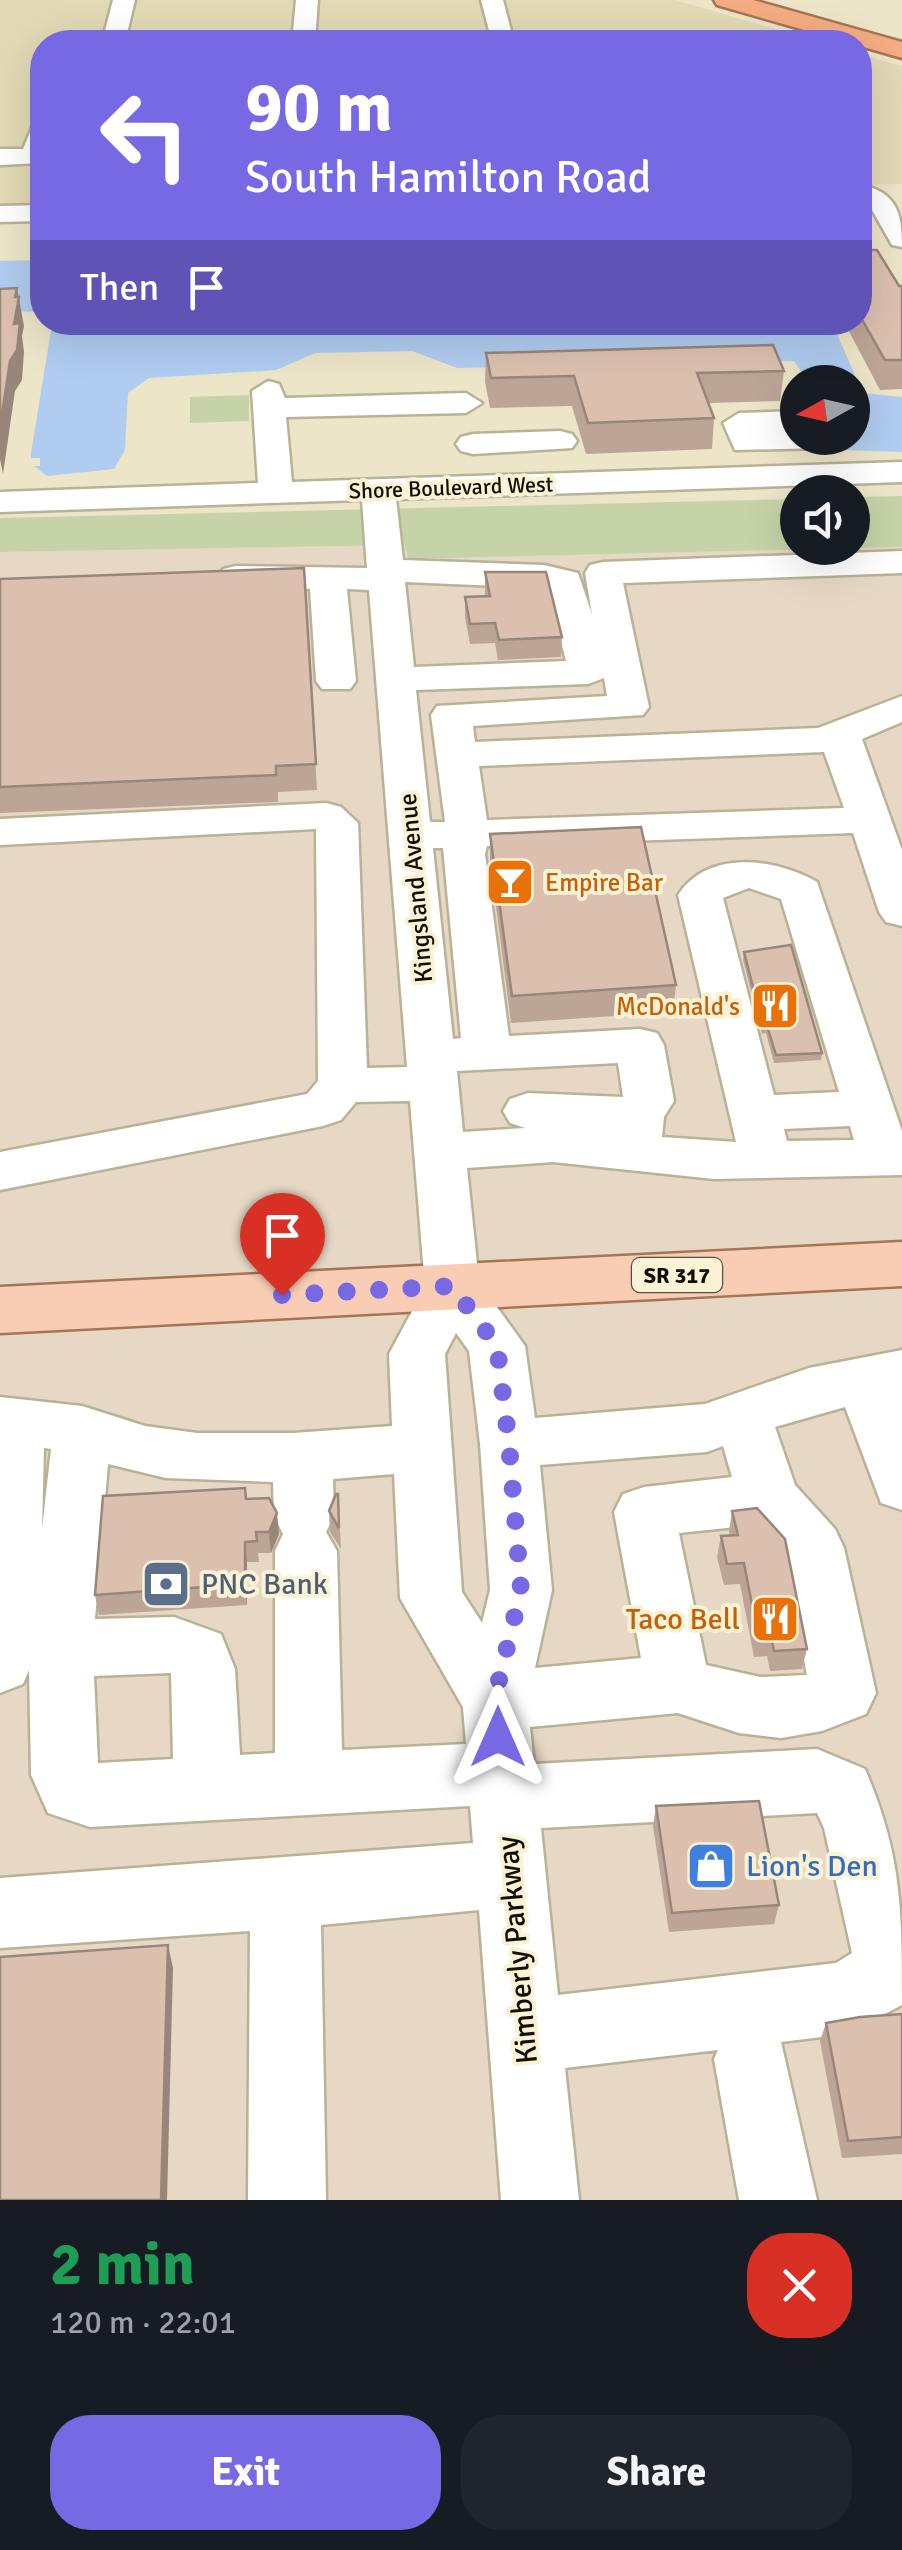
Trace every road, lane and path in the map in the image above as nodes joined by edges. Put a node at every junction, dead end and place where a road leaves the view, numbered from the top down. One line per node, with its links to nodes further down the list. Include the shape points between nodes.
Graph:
1 (124, 0): 7 (street)
2 (307, 0): 8 (street)
3 (492, 0): 9 (street)
4 (726, 0): 10 (highway)
5 (811, 0): 6 (highway)
6 (902, 25)
7 (117, 30)
8 (305, 30)
9 (500, 30)
10 (832, 30)
11 (872, 41): 12 (highway)
12 (902, 50)
13 (0, 158): 14 (street)
14 (30, 162)
15 (872, 196): 18 (street)
16 (30, 213): 17 (street)
17 (0, 214)
18 (899, 227)
19 (560, 441): 20 (street)
20 (473, 444): 24 (street); 26 (street, via 464,394 269,399)
21 (822, 455): 23 (street)
22 (902, 472): 23 (street, Shore Boulevard West)
23 (832, 474): 24 (street, Shore Boulevard West)
24 (480, 486): 25 (street, Shore Boulevard West)
25 (378, 490): 26 (street, Shore Boulevard West); 29 (street, Kingsland Avenue)
26 (276, 493): 27 (street, Shore Boulevard West)
27 (0, 502)
28 (902, 562): 34 (street, via 603,573)
29 (386, 574): 30 (street); 33 (street, Kingsland Avenue); 33 (street, via 565,581 588,672)
30 (327, 576): 31 (street); 32 (street)
31 (193, 579)
32 (336, 681)
33 (397, 698): 36 (street); 45 (street, Kingsland Avenue)
34 (628, 707): 36 (street); 38 (street)
35 (902, 708): 37 (street)
36 (451, 714): 39 (street)
37 (839, 733): 38 (street, via 824,740); 40 (street)
38 (636, 748): 39 (street)
39 (457, 755): 44 (street)
40 (870, 820): 41 (street); 48 (street)
41 (784, 824): 42 (street); 46 (street)
42 (683, 827): 44 (street); 47 (street)
43 (0, 832): 51 (street, via 326,816 336,823)
44 (468, 834): 45 (street); 49 (street, via 463,854)
45 (410, 836): 50 (street, Kingsland Avenue)
46 (801, 892): 47 (street, via 783,879 754,875 713,880); 52 (street)
47 (700, 896): 55 (street)
48 (902, 912)
49 (487, 1053): 50 (street); 54 (street, via 640,1045 649,1101)
50 (431, 1070): 51 (street); 56 (street, Kingsland Avenue)
51 (343, 1086): 58 (street, via 324,1108)
52 (869, 1108): 55 (street); 57 (street)
53 (528, 1111): 54 (street)
54 (637, 1135): 55 (street); 56 (street)
55 (760, 1137): 57 (street)
56 (438, 1152): 60 (street, Kingsland Avenue)
57 (894, 1157)
58 (0, 1170)
59 (902, 1264): 60 (main road, SR 317)
60 (452, 1286): 61 (main road, SR 317); 66 (street, Kimberly Parkway, via 497,1346); 67 (street, Kimberly Parkway, via 417,1354)
61 (0, 1310)
62 (883, 1376): 63 (street); 69 (street)
63 (742, 1414): 66 (street, via 707,1428); 70 (street)
64 (8, 1420): 65 (street); 71 (street)
65 (82, 1430): 68 (street, via 158,1453 216,1460); 72 (street)
66 (509, 1444): 74 (street, Kimberly Parkway, via 521,1590)
67 (420, 1448): 68 (street); 74 (street, Kimberly Parkway, via 432,1598)
68 (302, 1455): 75 (street)
69 (902, 1485)
70 (769, 1498): 73 (street, via 644,1512); 73 (street, via 812,1548 843,1693 786,1710 742,1706)
71 (6, 1511): 72 (street)
72 (31, 1656): 77 (street, via 72,1791); 77 (street, via 174,1645 198,1654)
73 (678, 1684): 74 (street)
74 (494, 1701): 76 (street, Kimberly Parkway)
75 (309, 1783): 76 (street); 77 (street)
76 (502, 1785): 78 (street, Kimberly Parkway); 81 (street, via 817,1781 841,1791 857,1821 889,1947 882,1976 846,1998)
77 (208, 1789)
78 (510, 1873): 79 (street); 81 (street, Kimberly Parkway)
79 (285, 1894): 80 (street); 83 (street)
80 (0, 1913)
81 (525, 2036): 84 (street, Kimberly Parkway)
82 (751, 2059): 85 (street)
83 (287, 2200)
84 (540, 2200)
85 (778, 2200)

